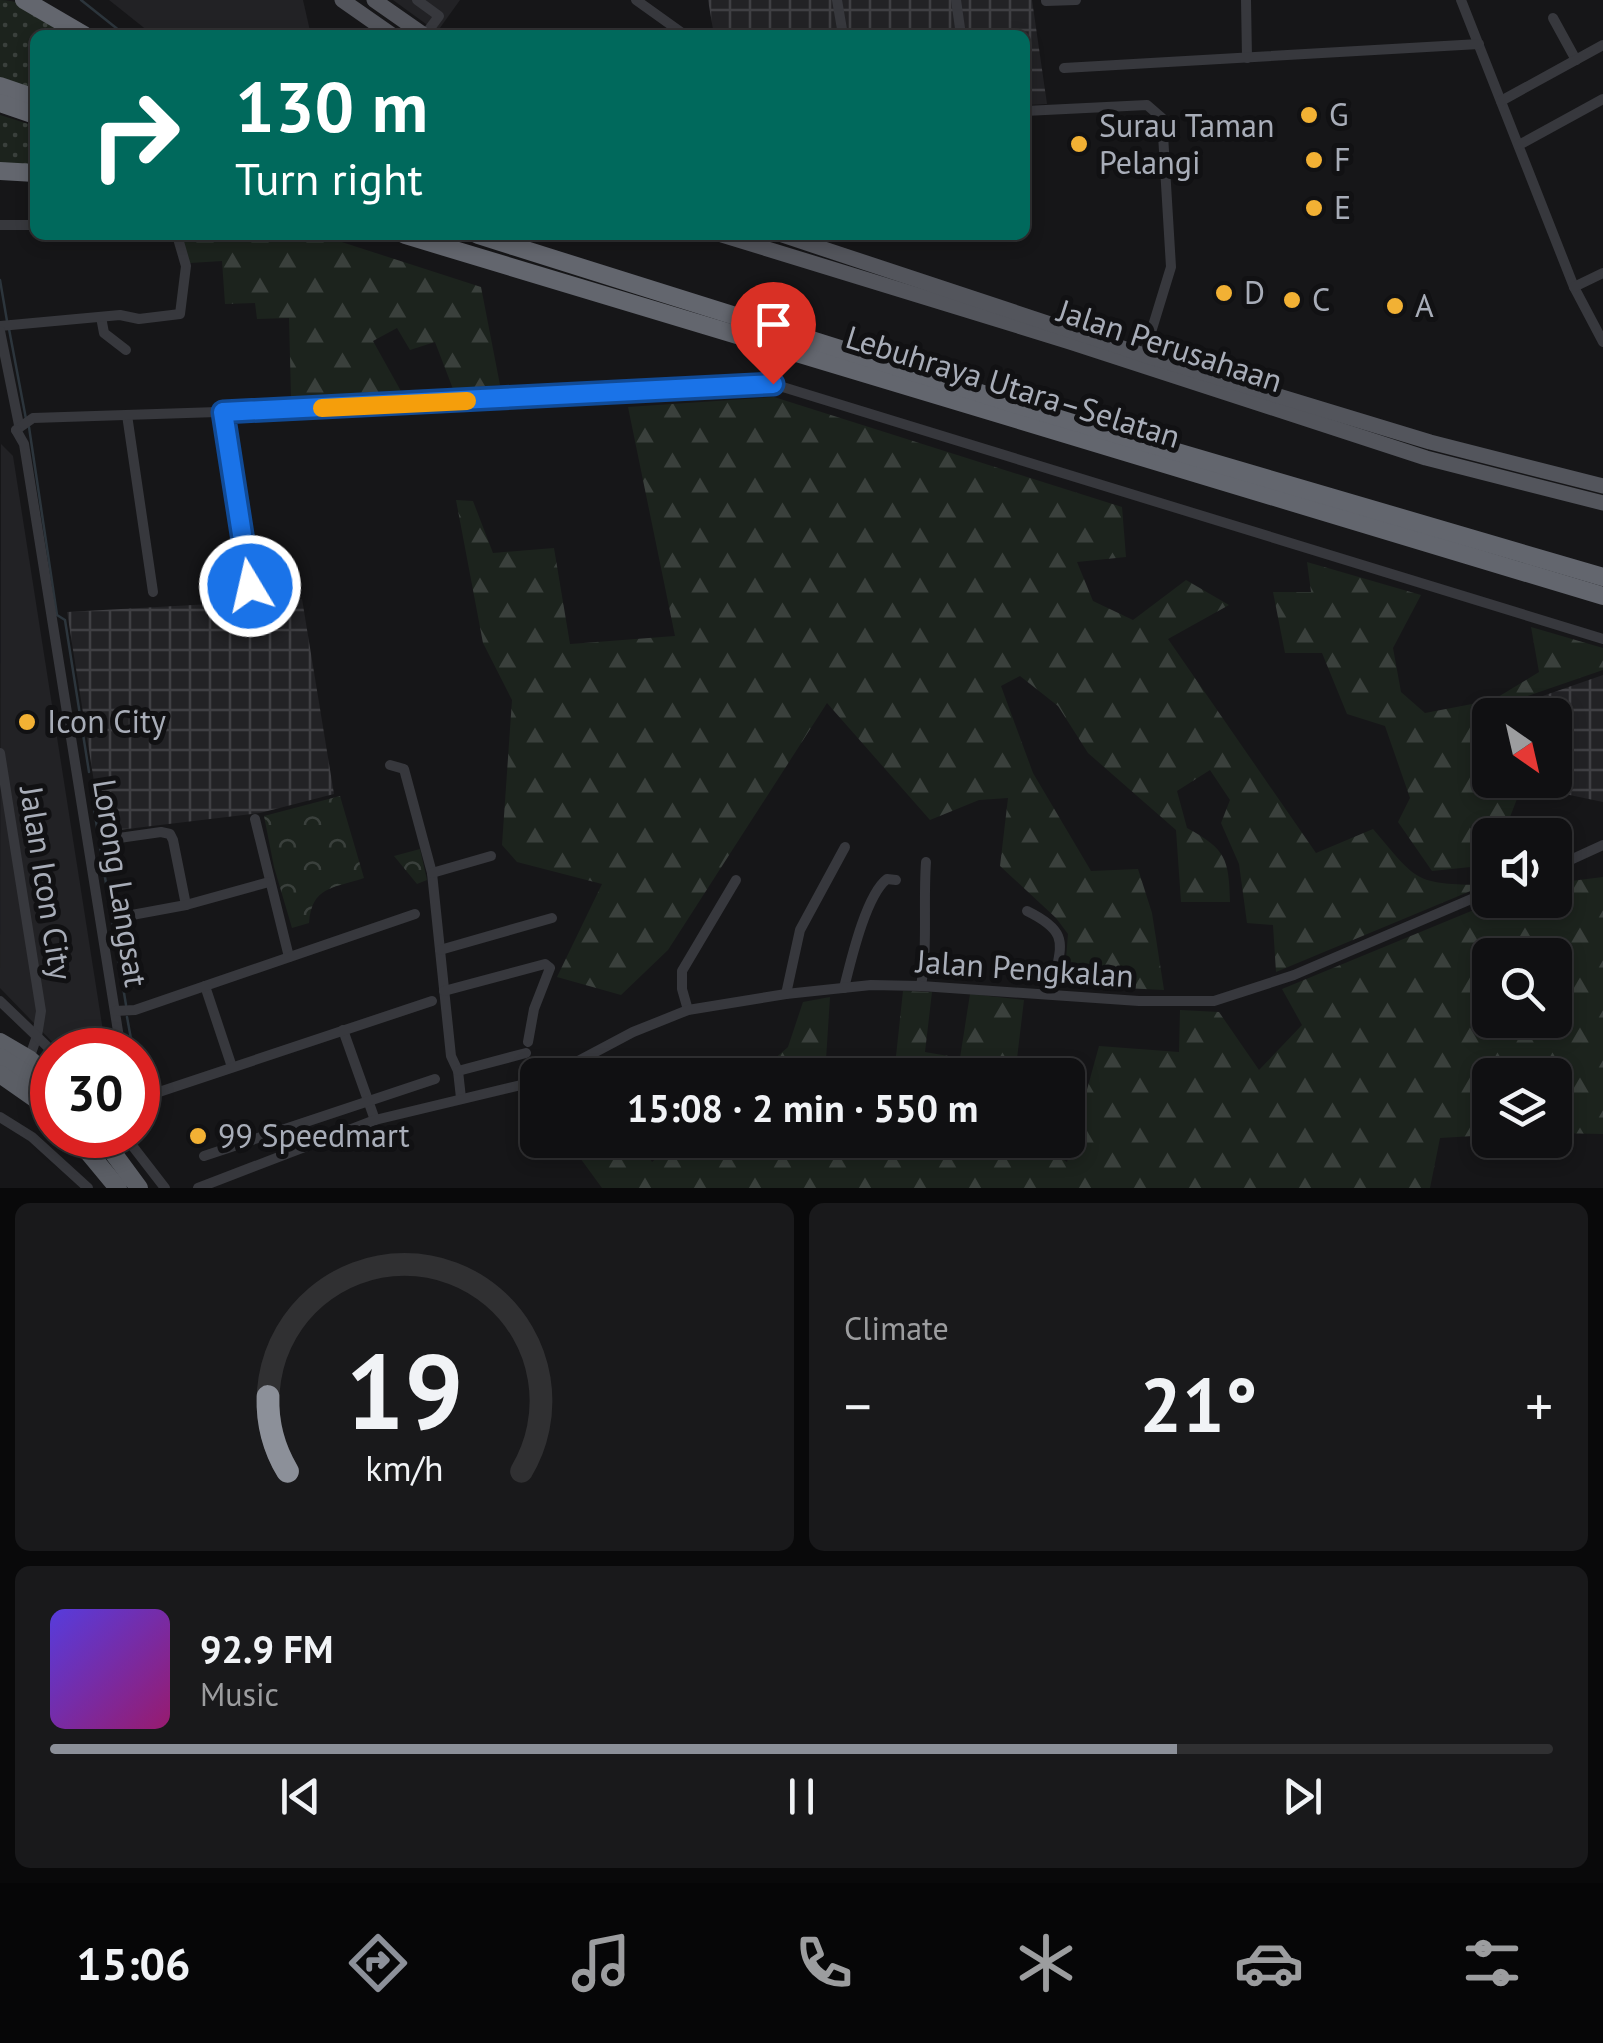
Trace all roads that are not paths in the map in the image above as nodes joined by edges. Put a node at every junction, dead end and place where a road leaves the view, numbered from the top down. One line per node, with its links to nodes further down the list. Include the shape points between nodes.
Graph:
1 (24, 0): 13 (highway)
2 (342, 0): 14 (main road)
3 (374, 0): 15 (main road)
4 (417, 0): 16 (street, via 439,16)
5 (636, 0): 17 (street)
6 (837, 0): 18 (street)
7 (956, 0): 19 (street)
8 (1076, 0): 11 (street)
9 (1246, 0): 22 (street)
10 (1461, 0): 20 (street)
11 (1046, 1)
12 (1553, 18): 23 (street)
13 (75, 30)
14 (385, 30)
15 (417, 30)
16 (428, 30)
17 (678, 30)
18 (842, 30)
19 (960, 30)
20 (1479, 44): 22 (street); 28 (street)
21 (1603, 45): 23 (street)
22 (1247, 58): 24 (street)
23 (1576, 60): 28 (street)
24 (1064, 68)
25 (0, 86): 26 (highway)
26 (30, 96)
27 (1602, 100): 32 (street)
28 (1501, 101): 32 (street)
29 (0, 103): 31 (highway)
30 (1030, 111): 48 (street, via 1147,105 1162,118 1171,266)
31 (30, 113)
32 (1518, 145): 43 (street)
33 (0, 171): 34 (highway)
34 (30, 173)
35 (0, 224): 36 (street)
36 (30, 224)
37 (178, 240): 44 (street, via 186,266 181,313)
38 (422, 240): 58 (highway, Lebuhraya Utara–Selatan)
39 (494, 240): 55 (highway, Lebuhraya Utara–Selatan, via 1034,410)
40 (738, 240): 54 (main road, Jalan Perusahaan, via 1426,458)
41 (797, 240): 48 (main road, Jalan Perusahaan)
42 (1603, 274): 43 (street)
43 (1574, 287): 46 (street)
44 (101, 317): 45 (street); 47 (street, via 104,333)
45 (4, 326): 51 (street, Lorong Langsat)
46 (1601, 334)
47 (126, 350)
48 (1144, 355): 53 (main road, Jalan Perusahaan, via 1430,442)
49 (223, 412): 50 (street); 56 (street); 59 (street, via 773,384)
50 (127, 415): 51 (street); 57 (street)
51 (23, 424): 52 (street); 89 (street, Lorong Langsat)
52 (0, 426)
53 (1603, 486)
54 (1603, 504)
55 (1603, 577)
56 (250, 586)
57 (153, 592)
58 (1603, 596)
59 (1603, 639)
60 (0, 753): 92 (street, Jalan Icon City, via 41,1011)
61 (390, 765): 69 (street, via 404,769)
62 (255, 819): 72 (street)
63 (105, 840): 74 (street, via 170,834)
64 (1603, 846): 67 (street)
65 (845, 847): 86 (street, via 800,930)
66 (491, 856): 69 (street)
67 (1572, 860)
68 (926, 862): 82 (street)
69 (432, 872): 79 (street)
70 (736, 880): 90 (street, via 682,971)
71 (896, 880): 83 (street, via 878,886)
72 (269, 882): 74 (street); 80 (street)
73 (1472, 899): 85 (street, Jalan Pengkalan, via 1294,975 1214,1000)
74 (186, 904): 77 (street)
75 (1027, 911): 85 (street, via 1050,922 1061,939)
76 (415, 914): 80 (street)
77 (121, 917)
78 (552, 918): 79 (street)
79 (440, 950): 84 (street)
80 (290, 957): 81 (street)
81 (205, 986): 89 (street, via 135,1010); 100 (street)
82 (922, 986): 83 (street, Jalan Pengkalan); 85 (street, Jalan Pengkalan)
83 (844, 988): 86 (street, Jalan Pengkalan)
84 (444, 991): 101 (street); 101 (street, via 550,968 527,1048)
85 (1052, 993)
86 (786, 994): 90 (street, Jalan Pengkalan)
87 (432, 1000): 94 (street)
88 (0, 1001): 91 (street)
89 (115, 1010): 93 (street, Lorong Langsat)
90 (688, 1010): 98 (street, Jalan Pengkalan)
91 (35, 1028)
92 (36, 1028)
93 (118, 1028)
94 (344, 1030): 100 (street); 110 (street)
95 (30, 1033): 96 (street)
96 (2, 1048): 99 (highway); 102 (highway)
97 (30, 1052): 99 (street)
98 (584, 1058)
99 (28, 1059)
100 (232, 1068): 107 (street)
101 (458, 1071): 109 (street)
102 (30, 1072)
103 (0, 1074): 108 (highway)
104 (435, 1078): 110 (street)
105 (520, 1085): 109 (street)
106 (0, 1088): 111 (highway)
107 (160, 1092)
108 (30, 1095)
109 (461, 1098): 113 (street)
110 (367, 1100): 113 (street); 114 (street)
111 (30, 1104)
112 (0, 1118): 115 (street)
113 (375, 1120): 117 (street)
114 (266, 1134): 116 (street); 117 (street)
115 (30, 1139)
116 (204, 1156)
117 (276, 1156): 126 (street)
118 (57, 1158): 122 (street)
119 (94, 1158): 123 (highway)
120 (117, 1158): 124 (highway)
121 (142, 1158): 125 (street)
122 (88, 1188)
123 (118, 1188)
124 (140, 1188)
125 (165, 1188)
126 (198, 1188)

